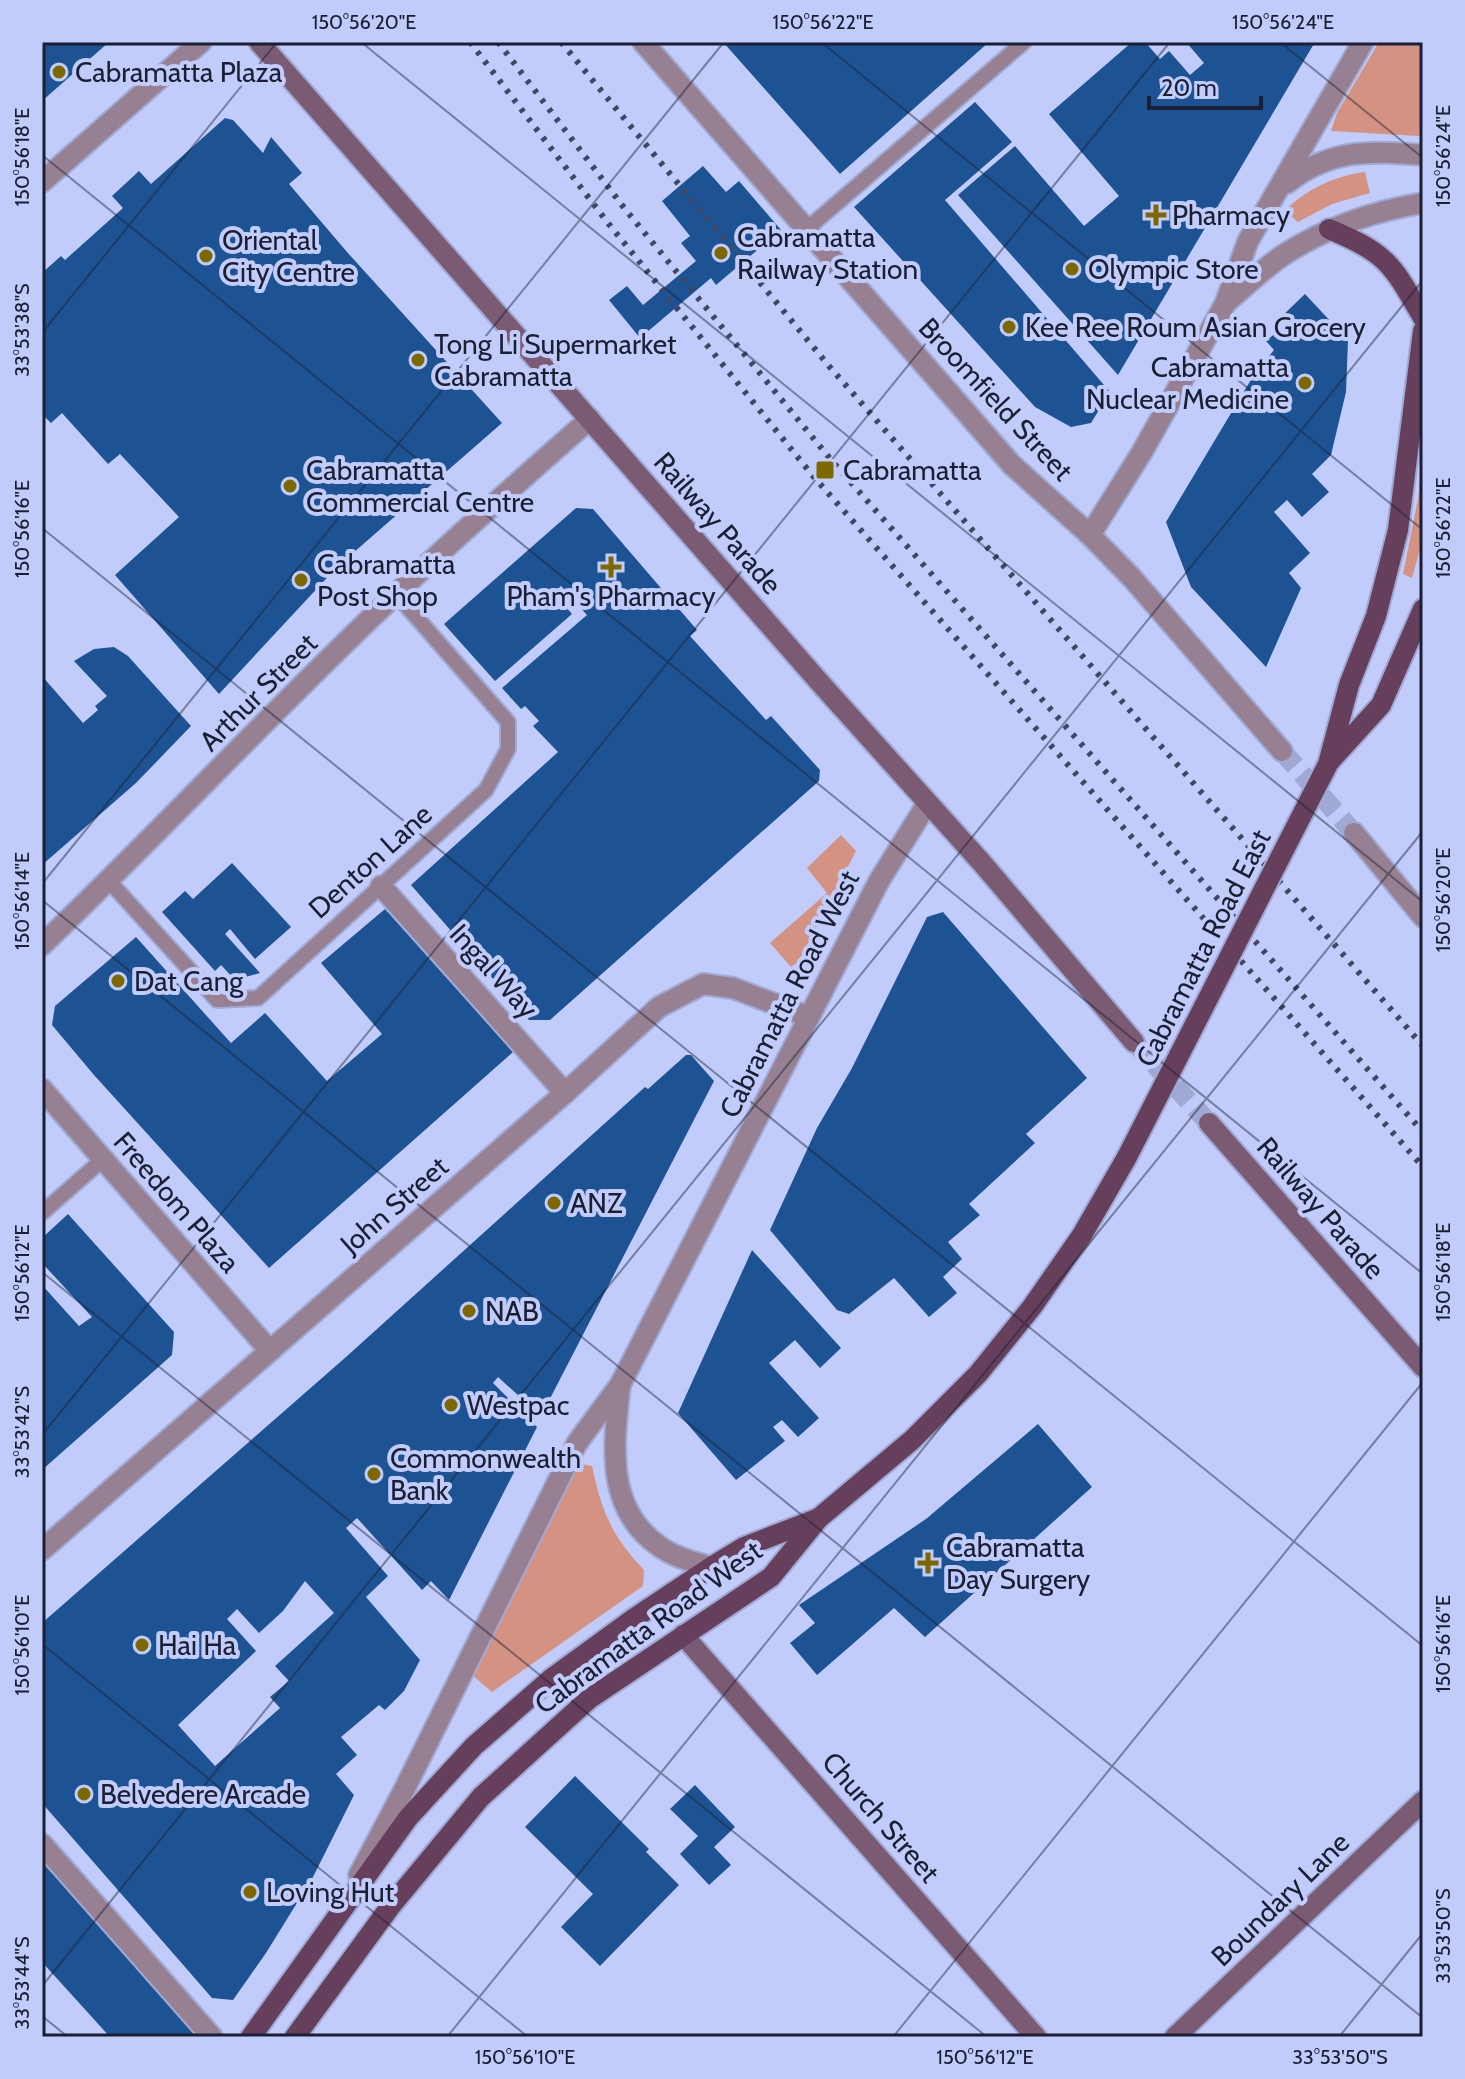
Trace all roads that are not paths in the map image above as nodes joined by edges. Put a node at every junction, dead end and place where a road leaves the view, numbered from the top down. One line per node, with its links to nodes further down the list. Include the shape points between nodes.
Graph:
1 (201, 42): 7 (street)
2 (259, 42): 15 (main road, Railway Parade)
3 (643, 42): 10 (street, Broomfield Street)
4 (1024, 42): 10 (lane)
5 (1363, 42): 8 (street)
6 (1423, 155): 8 (street, via 1337,155 1307,167)
7 (42, 182)
8 (1278, 190): 12 (street, via 1248,241)
9 (1423, 203): 11 (street)
10 (808, 228): 16 (street, Broomfield Street, via 1012,465)
11 (1329, 229): 12 (street, via 1283,255); 13 (main road, via 1389,263)
12 (1225, 304): 16 (street)
13 (1423, 318)
14 (1423, 331): 20 (main road, Cabramatta Road East, via 1398,530)
15 (590, 419): 17 (street, Arthur Street); 21 (main road, Railway Parade)
16 (1090, 535): 19 (street, Broomfield Street)
17 (396, 594): 23 (street, Arthur Street); 24 (lane, Denton Lane, via 508,722 508,749 486,790)
18 (1423, 609): 20 (main road, Cabramatta Road East, via 1381,705)
19 (1282, 751)
20 (1328, 764): 32 (main road, Cabramatta Road East, bridge)
21 (927, 804): 27 (street, Cabramatta Road West, via 885,869); 28 (main road, Railway Parade)
22 (1354, 833): 25 (street)
23 (109, 881): 24 (lane, Denton Lane, via 217,1000 258,998); 26 (street, Arthur Street)
24 (381, 886): 30 (street, Ingal Way)
25 (1423, 917)
26 (42, 945)
27 (809, 1017): 30 (street, John Street, via 733,988 703,984 659,1007); 37 (street, Cabramatta Road West)
28 (1134, 1042)
29 (42, 1089): 33 (street, Freedom Plaza)
30 (565, 1093): 35 (street, John Street)
31 (1209, 1123): 36 (main road, Railway Parade)
32 (1127, 1157): 38 (main road, Cabramatta Road West, via 1082,1235 978,1374 912,1440)
33 (102, 1160): 34 (lane); 35 (street, Freedom Plaza)
34 (42, 1213)
35 (270, 1351): 39 (street, John Street)
36 (1423, 1367)
37 (620, 1385): 40 (street, Cabramatta Road West, via 613,1454 623,1503 659,1547); 44 (street, Cabramatta Road West, via 577,1443)
38 (819, 1518): 40 (main road, Cabramatta Road West, via 744,1547); 41 (main road, Cabramatta Road West, via 771,1577)
39 (42, 1550)
40 (711, 1567): 44 (main road, Cabramatta Road West, via 552,1678 474,1746 408,1818)
41 (683, 1635): 47 (main road, Cabramatta Road West, via 589,1699 481,1797 390,1907); 48 (main road, Church Street)
42 (1423, 1801): 49 (main road, Boundary Lane)
43 (42, 1844): 45 (street)
44 (336, 1917): 46 (main road, Cabramatta Road West)
45 (212, 2037)
46 (251, 2037)
47 (295, 2037)
48 (1036, 2037)
49 (1175, 2037)

